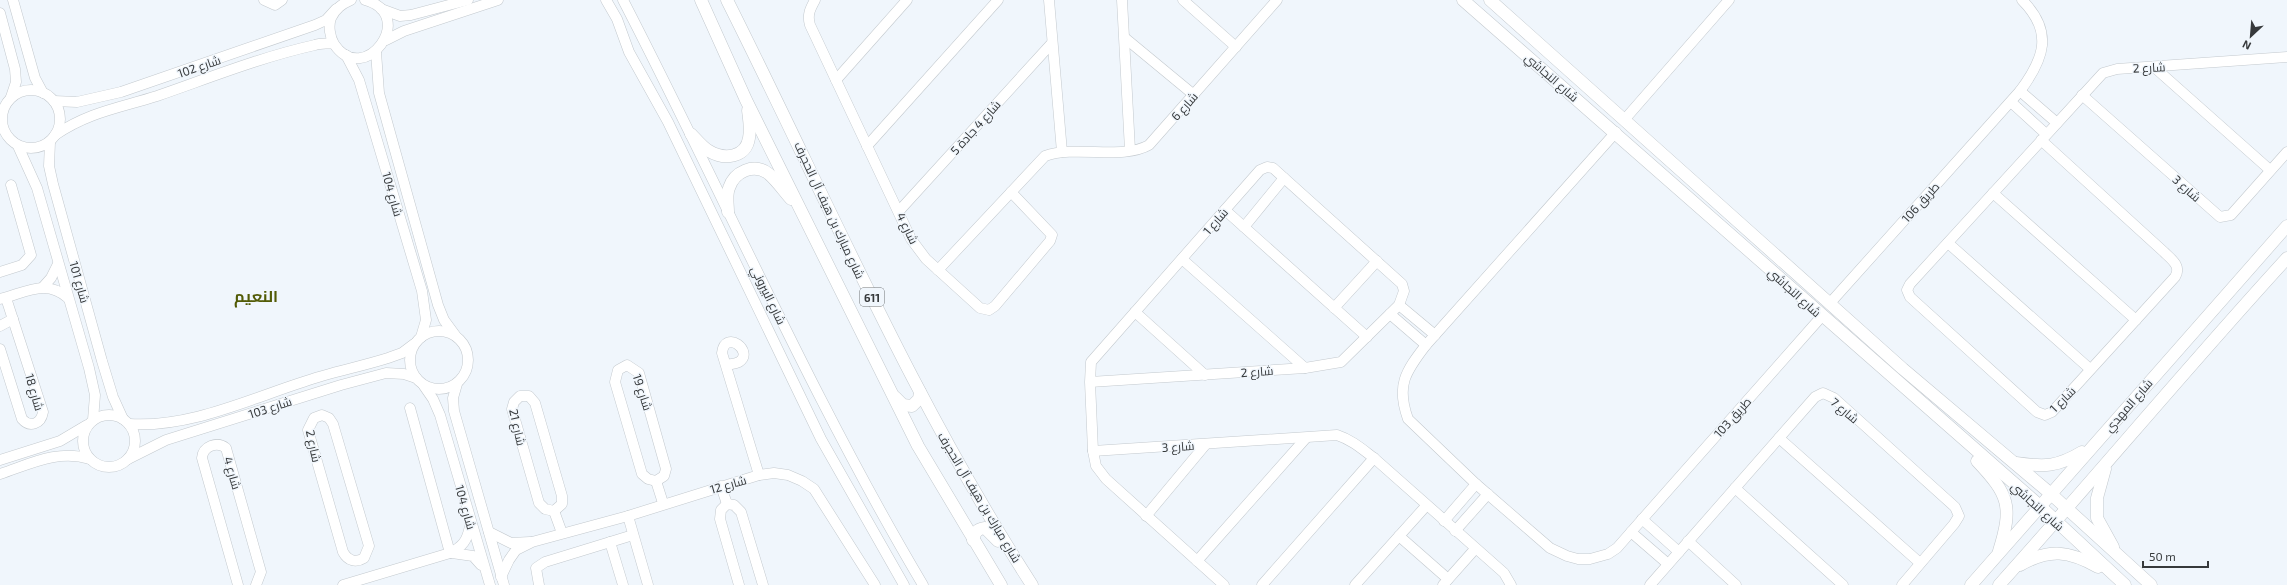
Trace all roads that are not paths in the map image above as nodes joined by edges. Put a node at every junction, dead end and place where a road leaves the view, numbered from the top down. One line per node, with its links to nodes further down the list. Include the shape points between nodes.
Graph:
1 (13, 0): 40 (street, via 35,78)
2 (264, 0): 3 (street, via 275,5)
3 (282, 0)
4 (468, 0): 23 (street, via 410,15 400,16)
5 (498, 0): 28 (street, via 404,31)
6 (606, 0): 108 (street, شارع البيروني, via 617,20 628,50 668,122)
7 (623, 0): 51 (street, شارع البيروني)
8 (727, 0): 116 (main road, شارع مبارك بن هيف آل الحجرف / 611)
9 (815, 0): 38 (street, شارع 4, via 808,18 810,26)
10 (907, 0): 38 (street)
11 (998, 0): 56 (street)
12 (1049, 0): 31 (street)
13 (1122, 0): 27 (street)
14 (1183, 0): 32 (street)
15 (1277, 0): 32 (street, شارع 6)
16 (1463, 0): 26 (main road, شارع النجاشي)
17 (1490, 0): 25 (main road, شارع النجاشي)
18 (1729, 0): 48 (street)
19 (2022, 0): 39 (street, طريق 106, via 2040,24 2042,51 2038,63)
20 (368, 1): 23 (street)
21 (701, 2): 44 (main road, شارع مبارك بن هيف آل الحجرف / 611)
22 (343, 3): 30 (street, via 330,20 329,32); 45 (street, شارع 102, via 326,20 315,25 128,90 77,102)
23 (381, 9): 28 (street, via 388,30)
24 (0, 13): 43 (street, via 15,69 16,82)
25 (1518, 24): 26 (main road, via 1513,34); 29 (main road, شارع النجاشي)
26 (1504, 36): 34 (main road, شارع النجاشي)
27 (1125, 38): 42 (street); 57 (street)
28 (386, 40): 33 (street)
29 (1538, 42): 34 (main road, via 1527,44); 48 (main road, شارع النجاشي)
30 (333, 43): 35 (street, شارع 104); 54 (street, شارع 102, via 317,44 233,68 155,97 97,113 74,122)
31 (1052, 43): 58 (street); 69 (street, شارع 4 جادة 5)
32 (1236, 47): 42 (street, شارع 6)
33 (376, 52): 35 (street, via 366,57); 98 (street, شارع 104, via 379,93 438,305 444,320)
34 (1525, 54): 50 (main road, شارع النجاشي)
35 (346, 55): 101 (street, شارع 104, via 359,80 422,290 426,320)
36 (2287, 57): 37 (street, شارع 2)
37 (2154, 67): 41 (street, شارع 2, via 2107,70); 60 (street)
38 (836, 80): 56 (street, شارع 4)
39 (2020, 91): 46 (street, طريق 106); 49 (street)
40 (43, 93): 43 (street, via 27,91); 45 (street)
41 (2082, 94): 49 (street, شارع 2); 60 (street, شارع 3, via 2220,217 2232,215)
42 (1194, 95): 57 (street, شارع 6, via 1149,145)
43 (11, 97): 47 (street)
44 (746, 100): 51 (main road, via 749,138 743,151 734,156 717,155); 71 (main road, شارع مبارك بن هيف آل الحجرف / 611)
45 (54, 101): 54 (street, via 59,112 60,124)
46 (2011, 102): 53 (street); 89 (street, طريق 106)
47 (2, 108): 52 (street)
48 (1626, 119): 63 (main road, شارع النجاشي)
49 (2056, 123): 53 (street, شارع 2)
50 (1616, 132): 66 (main road, شارع النجاشي); 99 (street, طريق 103)
51 (691, 134): 70 (street, شارع البيروني)
52 (4, 136): 55 (street)
53 (2044, 137): 65 (street, شارع 1); 96 (street, شارع 1, via 2176,264 2175,277)
54 (52, 138): 55 (street, via 40,147 29,149); 119 (street, شارع 101, via 49,166 52,184 113,397)
55 (18, 146): 80 (street, شارع 101, via 37,188)
56 (867, 146): 69 (street, شارع 4)
57 (1130, 150): 58 (street, شارع 6)
58 (1062, 152): 64 (street, شارع 6, via 1046,156)
59 (2287, 152): 60 (street, شارع 3)
60 (2270, 170)
61 (1284, 178): 68 (street, شارع 1, via 1273,168 1260,170); 74 (street); 79 (street, شارع 1)
62 (11, 185): 82 (street, via 30,255 22,265)
63 (1700, 186): 66 (main road, via 1698,193); 67 (main road, شارع النجاشي)
64 (1011, 192): 81 (street, شارع 6); 81 (street, شارع 4, via 1052,235 1050,241 995,306 989,310 980,308)
65 (1993, 193): 75 (street, شارع 1); 96 (street)
66 (1688, 197): 72 (main road, شارع النجاشي)
67 (1721, 204): 72 (main road, via 1714,208); 89 (main road, شارع النجاشي)
68 (1225, 210): 74 (street); 78 (street, شارع 1)
69 (899, 211): 81 (street, شارع 4, via 911,239)
70 (728, 212): 71 (main road, via 728,189 733,179 751,168 760,169 768,174); 104 (street, شارع البيروني)
71 (802, 212): 117 (main road, شارع مبارك بن هيف آل الحجرف / 611)
72 (1712, 217): 94 (main road, شارع النجاشي)
73 (2287, 226): 76 (main road, شارع المهدي)
74 (1244, 227): 91 (street)
75 (1948, 243): 107 (street); 107 (street, شارع 1, via 1910,284 1910,298 2037,412 2045,415 2052,412)
76 (2265, 252): 83 (main road, via 2255,268 2259,275); 84 (main road, شارع المهدي)
77 (2287, 258): 83 (main road, شارع المهدي)
78 (1182, 259): 92 (street, شارع 1); 106 (street)
79 (1377, 260): 90 (street, شارع 1, via 1402,284 1404,291); 91 (street)
80 (58, 264): 85 (street, via 51,278); 86 (street, شارع 101)
81 (938, 270)
82 (0, 272)
83 (2271, 276): 88 (main road, شارع المهدي)
84 (2238, 281): 88 (main road, via 2245,279 2251,283 2252,291); 125 (main road, شارع المهدي)
85 (43, 286): 86 (street, via 57,289); 87 (street)
86 (68, 298): 120 (street, شارع 101, via 94,386)
87 (3, 299): 95 (street, شارع 18)
88 (2247, 300): 131 (main road, شارع المهدي, via 2148,412)
89 (1831, 302): 132 (main road, شارع النجاشي, via 1903,368)
90 (1399, 304): 93 (street, شارع 2); 99 (street)
91 (1334, 308): 100 (street)
92 (1135, 312): 109 (street); 111 (street, شارع 1, via 1091,362)
93 (1390, 314): 100 (street, شارع 2); 102 (street)
94 (1822, 316): 121 (main road, شارع النجاشي); 149 (street, طريق 103)
95 (13, 320): 97 (street); 103 (street, شارع 18, via 43,412 40,420 35,423 29,424 22,419)
96 (2136, 320): 107 (street, شارع 1)
97 (0, 326)
98 (455, 335): 101 (street, via 444,331 432,332); 112 (street, via 465,345 469,359 466,373)
99 (1435, 335): 102 (street, طريق 103)
100 (1367, 337): 106 (street, شارع 2, via 1341,362)
101 (418, 340): 110 (street, via 410,356 410,367); 119 (street, شارع 103, via 402,353 388,358 305,381 220,410 168,423)
102 (1426, 345): 136 (street, طريق 103, via 1404,378 1403,405 1408,419)
103 (0, 349)
104 (804, 364): 108 (street, via 799,371); 114 (street, شارع البيروني)
105 (726, 366): 134 (street)
106 (1305, 368): 109 (street, شارع 2)
107 (2090, 369)
108 (788, 370): 115 (street, شارع البيروني)
109 (1205, 375): 111 (street, شارع 2)
110 (416, 378): 113 (street); 129 (street, شارع 103, via 386,373 341,384 166,440)
111 (1090, 382): 126 (street, شارع 1)
112 (457, 384): 113 (street, via 435,390); 154 (street, شارع 104, via 453,398 454,411)
113 (424, 386): 152 (street, شارع 104, via 440,414)
114 (814, 386): 115 (street, via 806,383 801,386); 189 (street, شارع البيروني)
115 (799, 392): 188 (street, شارع البيروني, via 821,439)
116 (920, 392): 117 (main road, via 919,399 912,406 902,405); 191 (main road, شارع مبارك بن هيف آل الحجرف / 611, via 980,502)
117 (893, 395): 159 (main road, شارع مبارك بن هيف آل الحجرف / 611, via 918,446)
118 (410, 408): 165 (street)
119 (126, 422): 120 (street, via 107,414); 129 (street, via 134,431 136,442)
120 (90, 423): 128 (street, via 83,434 82,445); 130 (street, via 60,441)
121 (1952, 430): 144 (main road, شارع النجاشي); 166 (main road, via 1996,482 2006,501 2007,522)
122 (1306, 438): 124 (street, شارع 3); 127 (street, شارع 3, via 1343,437); 169 (street)
123 (1779, 438): 138 (street, شارع 7); 170 (street); 170 (street, شارع 7, via 1815,397 1823,393 1834,398 1955,507 1959,516)
124 (1206, 444): 126 (street, شارع 3); 148 (street)
125 (2092, 446): 132 (main road, via 2060,464 2047,466); 140 (main road, شارع المهدي)
126 (1093, 451): 148 (street, via 1099,472)
127 (1374, 458): 143 (street, شارع 3); 193 (street)
128 (90, 459): 129 (street, via 105,467 116,466); 133 (street, via 65,455 50,457)
129 (128, 459)
130 (0, 460)
131 (2110, 460): 145 (main road, شارع المهدي); 167 (main road, via 2100,483 2097,518)
132 (2016, 462): 140 (main road, شارع النجاشي)
133 (0, 474)
134 (759, 475): 137 (street, شارع 12); 187 (street, شارع 12, via 788,475 814,489)
135 (656, 481): 135 (street, شارع 19, via 664,476 666,469 639,373 631,366 623,366 618,370 615,382 642,474); 141 (street)
136 (1476, 484): 139 (street, طريق 103); 150 (street)
137 (721, 486): 141 (street, شارع 12); 142 (street)
138 (1735, 488): 160 (street, شارع 7); 198 (street)
139 (1488, 494): 153 (street); 155 (street, طريق 103, via 1550,548 1578,560 1608,554)
140 (2051, 494): 144 (main road, شارع المهدي); 145 (main road, شارع النجاشي)
141 (663, 504): 147 (street, شارع 12)
142 (727, 504): 185 (street, via 721,510 720,519); 186 (street, via 734,505 741,512)
143 (1426, 506): 150 (street, شارع 3); 158 (street)
144 (2040, 506): 151 (main road, شارع النجاشي); 166 (main road, شارع المهدي)
145 (2066, 508): 151 (main road, شارع المهدي); 167 (main road, شارع النجاشي)
146 (554, 511): 146 (street, شارع 21, via 560,508 563,501 535,402 529,396 520,396 512,409 539,503 545,509); 156 (street)
147 (628, 516): 156 (street, شارع 12); 157 (street)
148 (1146, 516): 169 (street)
149 (1642, 519): 155 (street, طريق 103); 164 (street)
150 (1444, 521): 153 (street)
151 (2055, 521): 173 (main road, شارع المهدي); 174 (main road, شارع النجاشي)
152 (470, 522): 165 (street, via 468,538 461,547); 172 (street, شارع 104)
153 (1455, 531): 163 (street)
154 (489, 532): 161 (street, شارع 12, via 512,543); 176 (street, شارع 104)
155 (1631, 532): 171 (street)
156 (562, 533): 161 (street, شارع 12)
157 (633, 535): 162 (street); 184 (street)
158 (1399, 536): 177 (street); 194 (street)
159 (973, 540): 190 (main road, شارع مبارك بن هيف آل الحجرف / 611); 191 (main road, via 978,530 987,529)
160 (1688, 541): 164 (street); 197 (street)
161 (532, 542): 176 (street, شارع 12, via 516,550 509,560)
162 (610, 542): 182 (street, via 540,565 536,571); 183 (street)
163 (1475, 549): 177 (street); 195 (street, via 1504,573)
164 (1679, 552): 171 (street)
165 (450, 553): 172 (street, via 473,556); 175 (street)
166 (1997, 555): 200 (main road, شارع المهدي)
167 (2118, 556): 203 (main road, شارع النجاشي)
168 (358, 561): 168 (street, شارع 2, via 364,558 369,546 333,424 326,416 316,416 308,430 343,552 351,560); 175 (street)
169 (1196, 561): 192 (street)
170 (1920, 563): 199 (street, شارع 7)
171 (1668, 564): 196 (street)
172 (484, 567): 181 (street, شارع 104)
173 (2012, 571): 174 (main road, via 2034,557 2049,553 2065,553 2082,558); 201 (main road, شارع المهدي)
174 (2113, 575): 202 (main road, شارع النجاشي)
175 (363, 579): 180 (street)
176 (503, 581)
177 (1446, 582)
178 (238, 585): 179 (street, شارع 4, via 202,458 204,451 210,446 226,448 261,572)
179 (256, 585)
180 (344, 585)
181 (490, 585)
182 (539, 585)
183 (623, 585)
184 (648, 585)
185 (739, 585)
186 (763, 585)
187 (875, 585)
188 (904, 585)
189 (923, 585)
190 (1001, 585)
191 (1032, 585)
192 (1224, 585)
193 (1262, 585)
194 (1355, 585)
195 (1511, 585)
196 (1650, 585)
197 (1736, 585)
198 (1843, 585)
199 (1902, 585)
200 (1971, 585)
201 (1999, 585)
202 (2125, 585)
203 (2151, 585)

